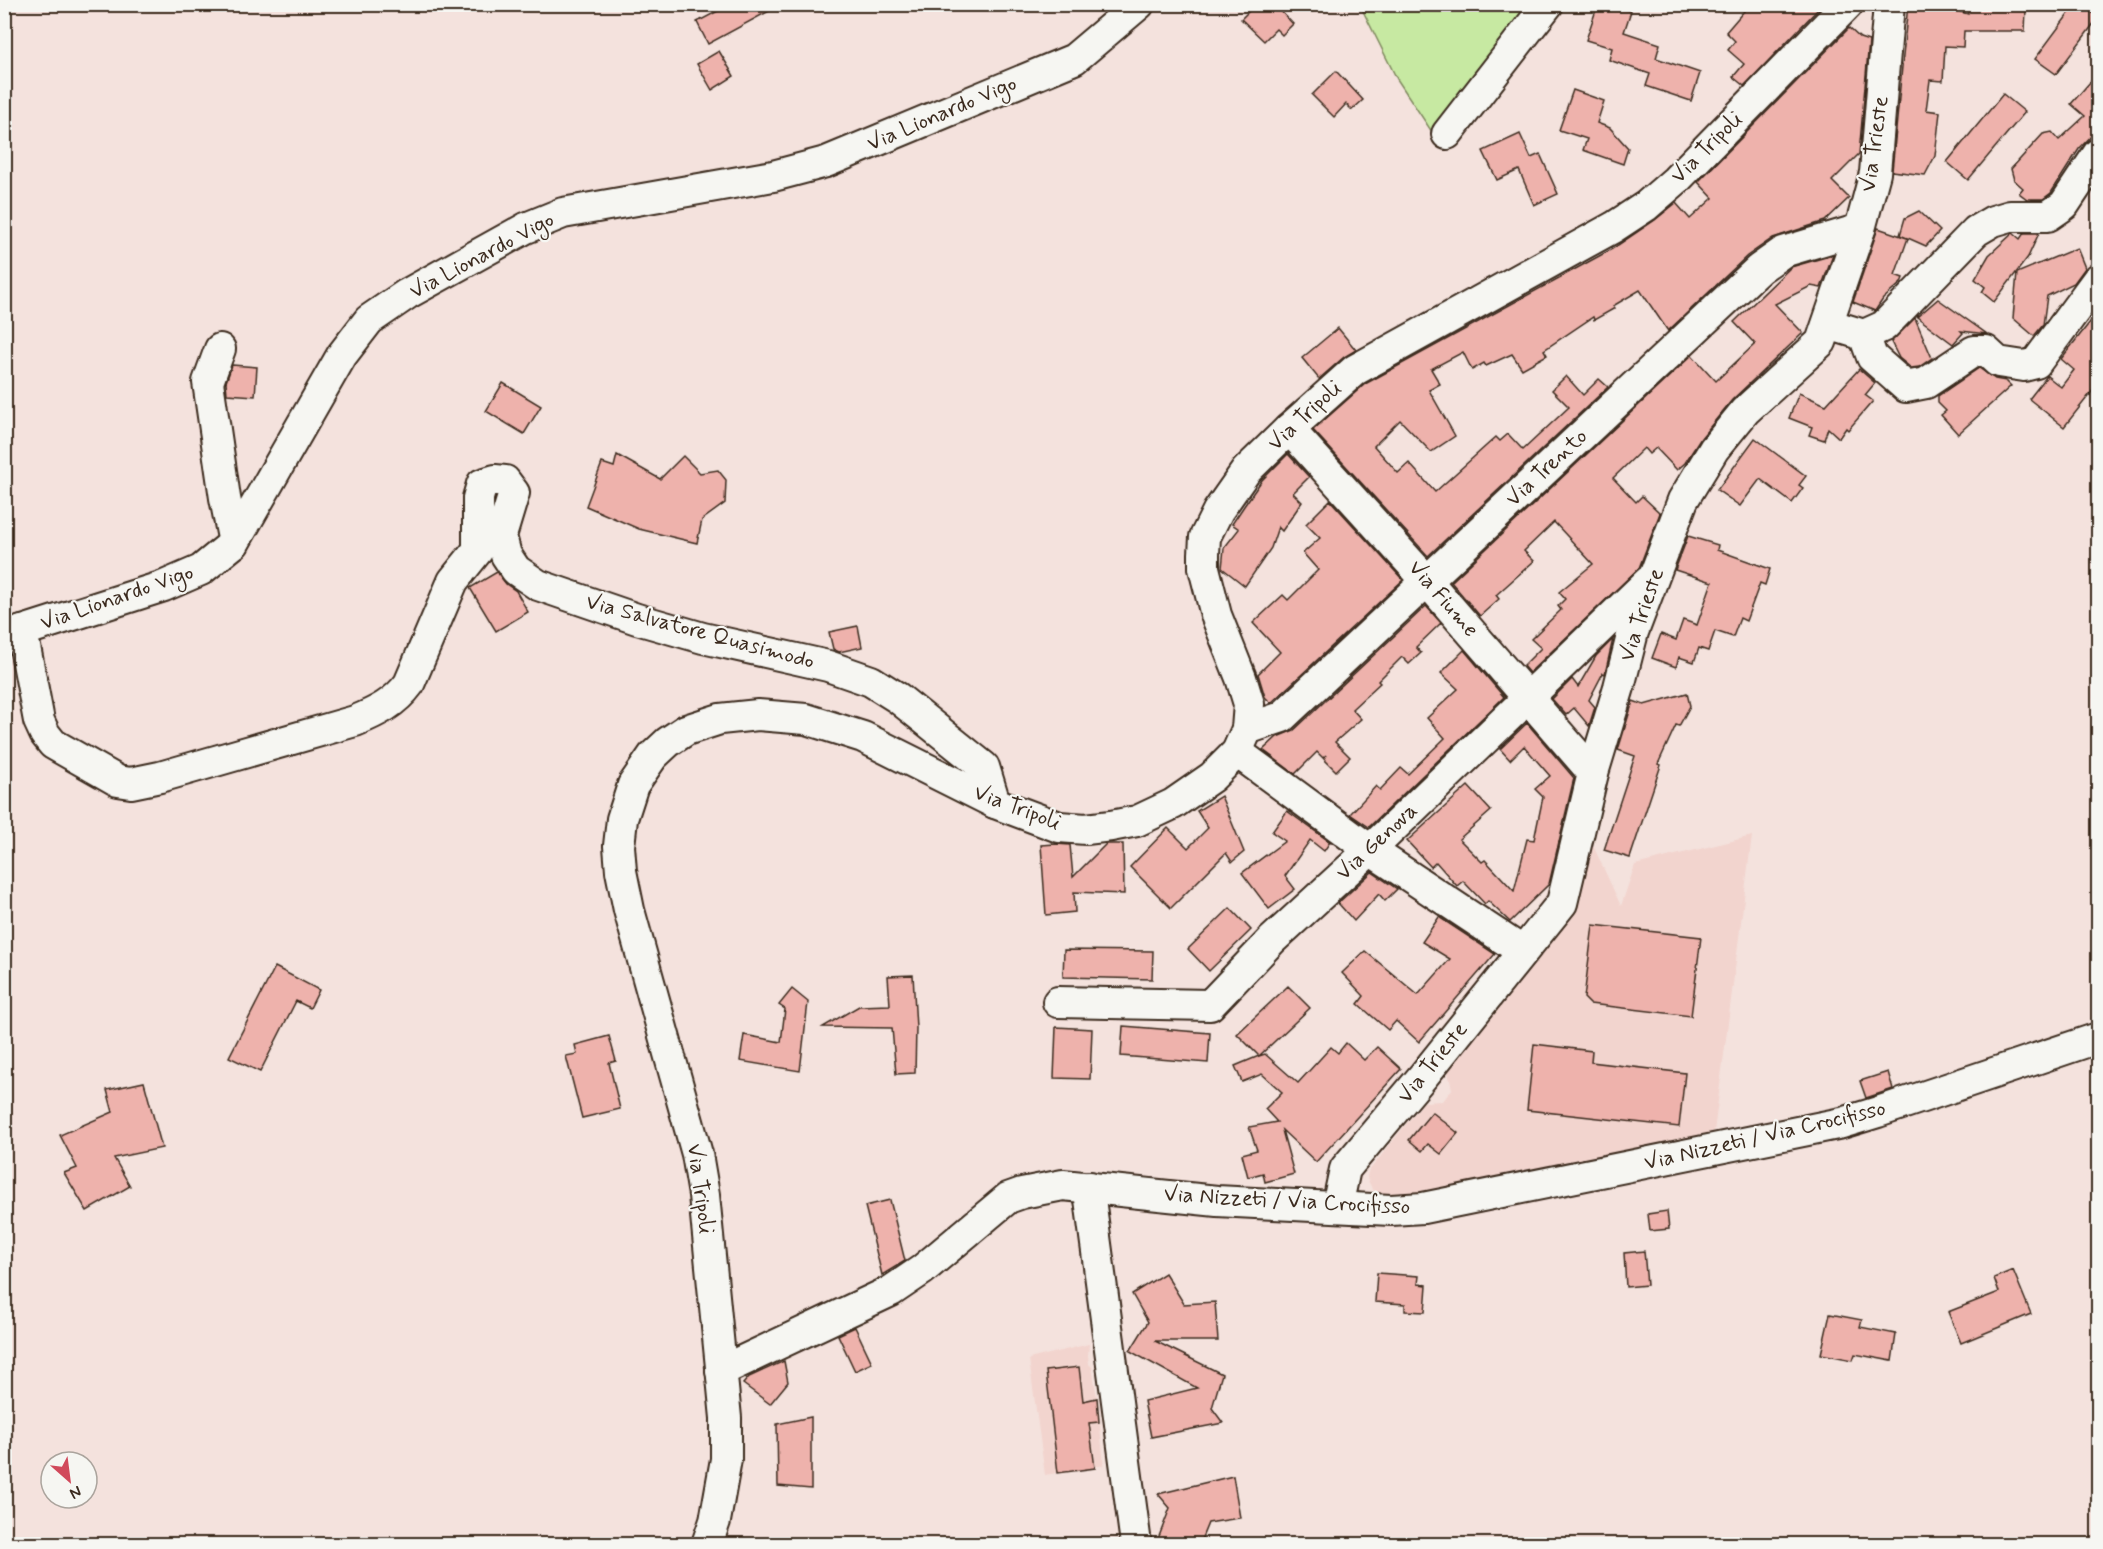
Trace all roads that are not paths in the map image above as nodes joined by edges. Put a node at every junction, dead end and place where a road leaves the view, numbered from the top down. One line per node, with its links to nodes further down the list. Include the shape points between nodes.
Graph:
1 (1139, 4): 13 (street, Via Lionardo Vigo, via 1074,59 826,162 773,176 563,213 526,228 407,294 369,320 342,355)
2 (1548, 4): 5 (street)
3 (1848, 4): 12 (street, Via Tripoli, via 1646,206 1355,370)
4 (1888, 4): 7 (street, Via Trieste, via 1875,173)
5 (1447, 134)
6 (2098, 154): 10 (street, via 2064,205 2048,216 2010,216 1976,231 1884,326)
7 (1860, 229): 9 (street, Via Trieste); 15 (street, Via Trento, via 1783,252 1759,269)
8 (2098, 279): 10 (street, via 2036,363 2024,366 1998,362 1986,351 1974,351 1926,383 1906,387 1872,357)
9 (1828, 324): 10 (street); 14 (street, Via Trieste, via 1821,342 1745,411 1714,449 1683,500)
10 (1864, 335)
11 (220, 349): 13 (street, via 208,382)
12 (1289, 429): 15 (street, Via Fiume); 18 (street, Via Tripoli, via 1246,471 1205,537 1204,568 1216,615 1249,704)
13 (234, 543): 16 (street, Via Lionardo Vigo, via 201,570 164,586)
14 (1654, 576): 17 (street, Via Genova); 19 (street, Via Trieste, via 1633,632)
15 (1426, 580): 17 (street, Via Fiume); 18 (street, Via Trento, via 1282,717)
16 (13, 634): 20 (street, Via Salvatore Quasimodo, via 45,734 53,744 118,781 130,783 160,777 355,721 399,698 409,684 453,581 478,550 478,498 482,484 505,481 514,493 501,536 506,555 516,570 538,585 703,638 828,666 871,681 984,767)
17 (1528, 697): 19 (street, Via Fiume); 21 (street, Via Genova)
18 (1242, 740): 20 (street, Via Tripoli, via 1212,777 1173,804 1137,821 1086,829 1059,826); 21 (street)
19 (1593, 773): 22 (street, Via Trieste, via 1562,903)
20 (995, 803): 27 (street, Via Tripoli, via 863,737 806,719 758,715 720,719 686,730 653,756 633,785 622,819 621,871 697,1154)
21 (1370, 850): 22 (street); 23 (street, Via Genova, via 1272,940 1210,1005)
22 (1522, 951): 26 (street, Via Trieste, via 1345,1169)
23 (1058, 1002)
24 (2098, 1038): 26 (street, Via Nizzeti / Via Crocifisso, via 1842,1123 1423,1208)
25 (1090, 1187): 26 (street, Via Nizzeti / Via Crocifisso, via 1217,1201); 27 (street, Via Nizzeti / Via Crocifisso, via 1063,1185 1008,1198 891,1291); 29 (street)
26 (1337, 1207)
27 (721, 1371): 28 (street, Via Tripoli, via 726,1459)
28 (707, 1545)
29 (1136, 1545)

